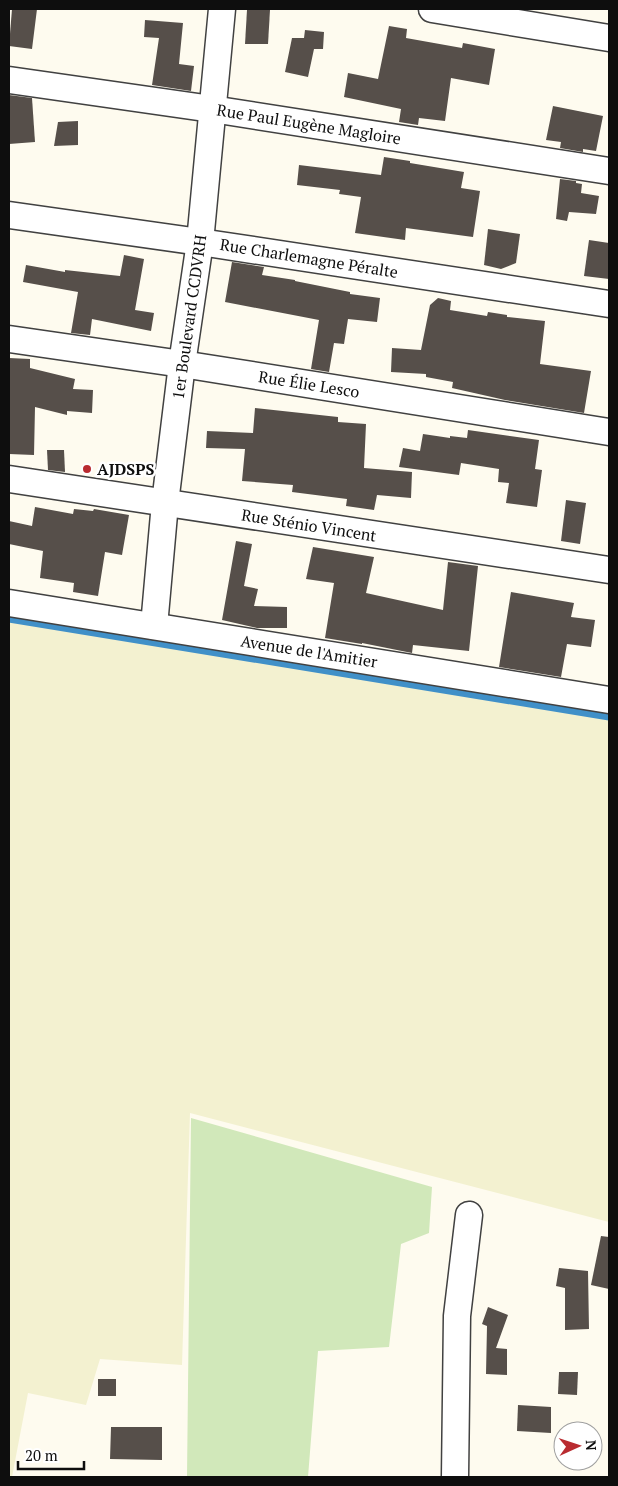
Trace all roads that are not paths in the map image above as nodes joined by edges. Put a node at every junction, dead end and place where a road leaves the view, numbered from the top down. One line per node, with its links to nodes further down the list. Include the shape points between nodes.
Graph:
1 (222, 9): 5 (street, 1er Boulevard CCDVRH)
2 (432, 9): 3 (street)
3 (609, 38)
4 (9, 80): 5 (street, Rue Paul Eugène Magloire)
5 (212, 108): 6 (street, Rue Paul Eugène Magloire); 8 (street, 1er Boulevard CCDVRH)
6 (609, 170)
7 (9, 215): 8 (street, Rue Charlemagne Péralte)
8 (200, 242): 9 (street, Rue Charlemagne Péralte); 11 (street, 1er Boulevard CCDVRH)
9 (609, 304)
10 (9, 339): 11 (street, Rue Élie Lesco)
11 (182, 364): 12 (street, Rue Élie Lesco); 14 (street, 1er Boulevard CCDVRH)
12 (609, 432)
13 (9, 479): 14 (street, Rue Sténio Vincent)
14 (165, 503): 15 (street, Rue Sténio Vincent); 17 (street, 1er Boulevard CCDVRH)
15 (609, 570)
16 (9, 603): 17 (street, Avenue de l'Amitier)
17 (154, 626): 18 (street, Avenue de l'Amitier)
18 (609, 700)
19 (468, 1214): 20 (street, via 457,1316)
20 (454, 1477)

